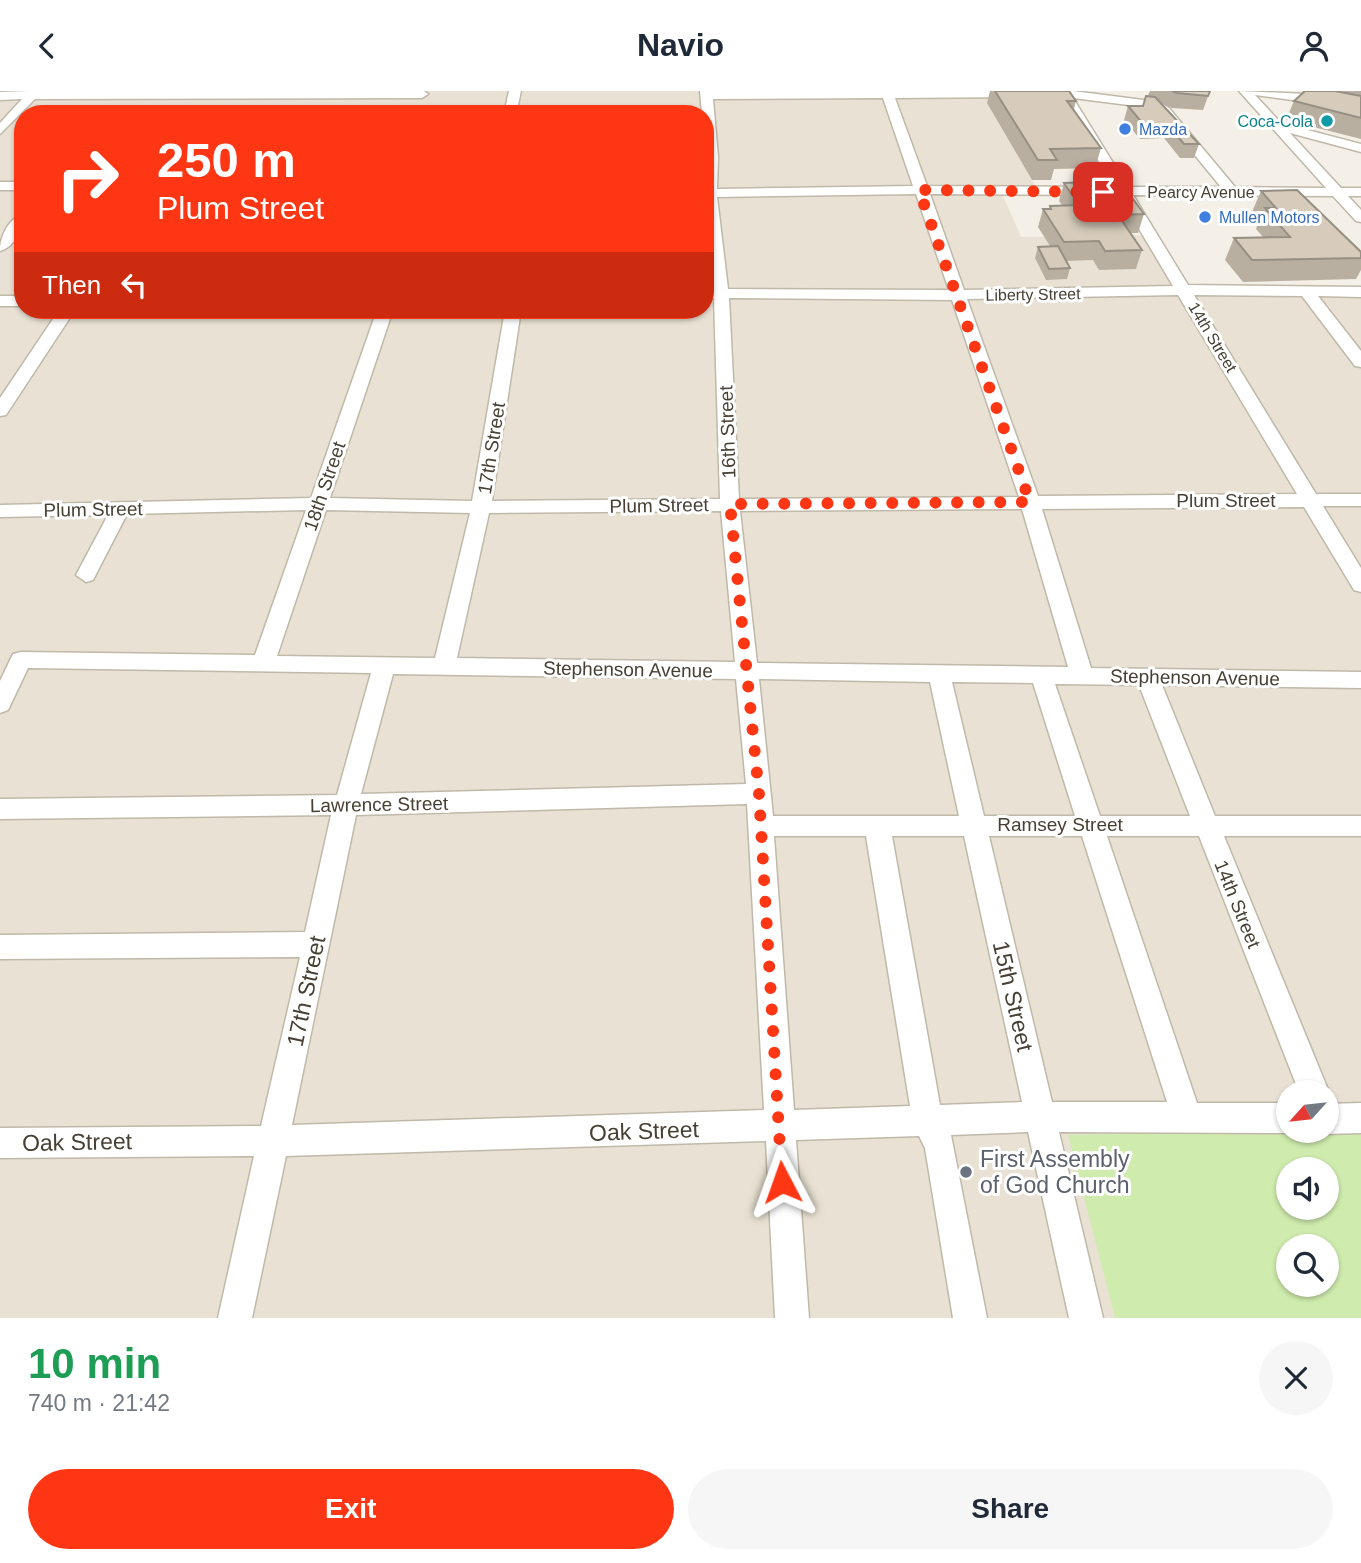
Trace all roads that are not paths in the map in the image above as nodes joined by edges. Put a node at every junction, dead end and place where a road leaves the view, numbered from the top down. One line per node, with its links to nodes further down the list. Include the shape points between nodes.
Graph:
1 (1247, 91): 12 (street); 14 (street)
2 (1063, 92): 5 (street); 18 (street, 14th Street); 19 (street, via 1155,105 1165,111)
3 (707, 93): 4 (street)
4 (802, 93): 5 (street)
5 (887, 93): 17 (street)
6 (33, 94): 7 (street); 9 (street)
7 (0, 96)
8 (421, 96): 11 (street)
9 (120, 97): 10 (street)
10 (208, 97): 11 (street)
11 (292, 97)
12 (1361, 111)
13 (14, 115): 15 (street)
14 (1277, 126): 16 (street); 20 (street)
15 (0, 130)
16 (1361, 148)
17 (919, 190): 18 (street, Pearcy Avenue); 22 (street, Pearcy Avenue); 30 (street)
18 (1125, 192): 19 (street, Pearcy Avenue); 26 (street, 14th Street)
19 (1231, 192): 20 (street, Pearcy Avenue)
20 (1338, 192): 21 (street, Pearcy Avenue); 23 (street)
21 (1361, 192)
22 (714, 194)
23 (1361, 218)
24 (14, 229): 25 (street)
25 (0, 247)
26 (1184, 290): 28 (street, Liberty Street); 30 (street, Liberty Street); 37 (street, 14th Street)
27 (714, 292): 30 (street, Liberty Street)
28 (1307, 292): 29 (street, Liberty Street); 35 (street)
29 (1361, 292)
30 (959, 295): 39 (street)
31 (714, 304): 41 (street, 16th Street)
32 (61, 319): 36 (street)
33 (382, 319): 40 (street, 18th Street)
34 (512, 319): 42 (street, 17th Street)
35 (1361, 362)
36 (0, 411)
37 (1312, 500): 38 (street, Plum Street); 39 (street, Plum Street); 46 (street, 14th Street)
38 (1361, 500)
39 (1030, 502): 41 (street, Plum Street); 53 (street)
40 (317, 504): 42 (street, Plum Street); 43 (street, Plum Street); 47 (street, 18th Street)
41 (730, 504): 42 (street, Plum Street); 50 (street, 16th Street)
42 (481, 506): 49 (street, 17th Street)
43 (121, 508): 44 (street, Plum Street); 45 (street)
44 (0, 511)
45 (86, 575)
46 (1361, 585)
47 (263, 664): 48 (street, Stephenson Avenue); 56 (street, Stephenson Avenue, via 21,660)
48 (384, 666): 49 (street, Stephenson Avenue); 58 (street, 17th Street)
49 (444, 666): 50 (street, Stephenson Avenue)
50 (748, 671): 51 (street, Stephenson Avenue); 57 (street, 16th Street)
51 (939, 674): 52 (street, Stephenson Avenue); 64 (street, 15th Street)
52 (1041, 675): 53 (street, Stephenson Avenue); 60 (street)
53 (1082, 676): 54 (street, Stephenson Avenue)
54 (1147, 677): 55 (street, Stephenson Avenue); 61 (street, 14th Street)
55 (1361, 680)
56 (0, 704)
57 (759, 794): 58 (street, Lawrence Street); 62 (street, 16th Street)
58 (346, 805): 59 (street, Lawrence Street); 66 (street, 17th Street)
59 (0, 809)
60 (1092, 824): 61 (street, Ramsey Street); 64 (street, Ramsey Street); 70 (street)
61 (1206, 824): 65 (street, Ramsey Street); 68 (street, 14th Street)
62 (760, 825): 63 (street, Ramsey Street); 75 (street, 16th Street)
63 (877, 825): 64 (street, Ramsey Street); 74 (street)
64 (974, 825): 69 (street, 15th Street)
65 (1361, 826)
66 (316, 944): 67 (street); 76 (street, 17th Street)
67 (0, 947)
68 (1309, 1080)
69 (1040, 1117): 70 (street, Oak Street); 74 (street, Oak Street); 81 (street, 15th Street)
70 (1187, 1117): 71 (street, Oak Street)
71 (1276, 1118)
72 (1361, 1118): 73 (street)
73 (1339, 1119)
74 (928, 1122): 75 (street, Oak Street); 80 (street, via 940,1145)
75 (778, 1127): 76 (street, Oak Street); 79 (street, 16th Street)
76 (274, 1141): 77 (street, Oak Street); 78 (street, 17th Street)
77 (0, 1143)
78 (235, 1318)
79 (792, 1318)
80 (970, 1318)
81 (1086, 1318)

